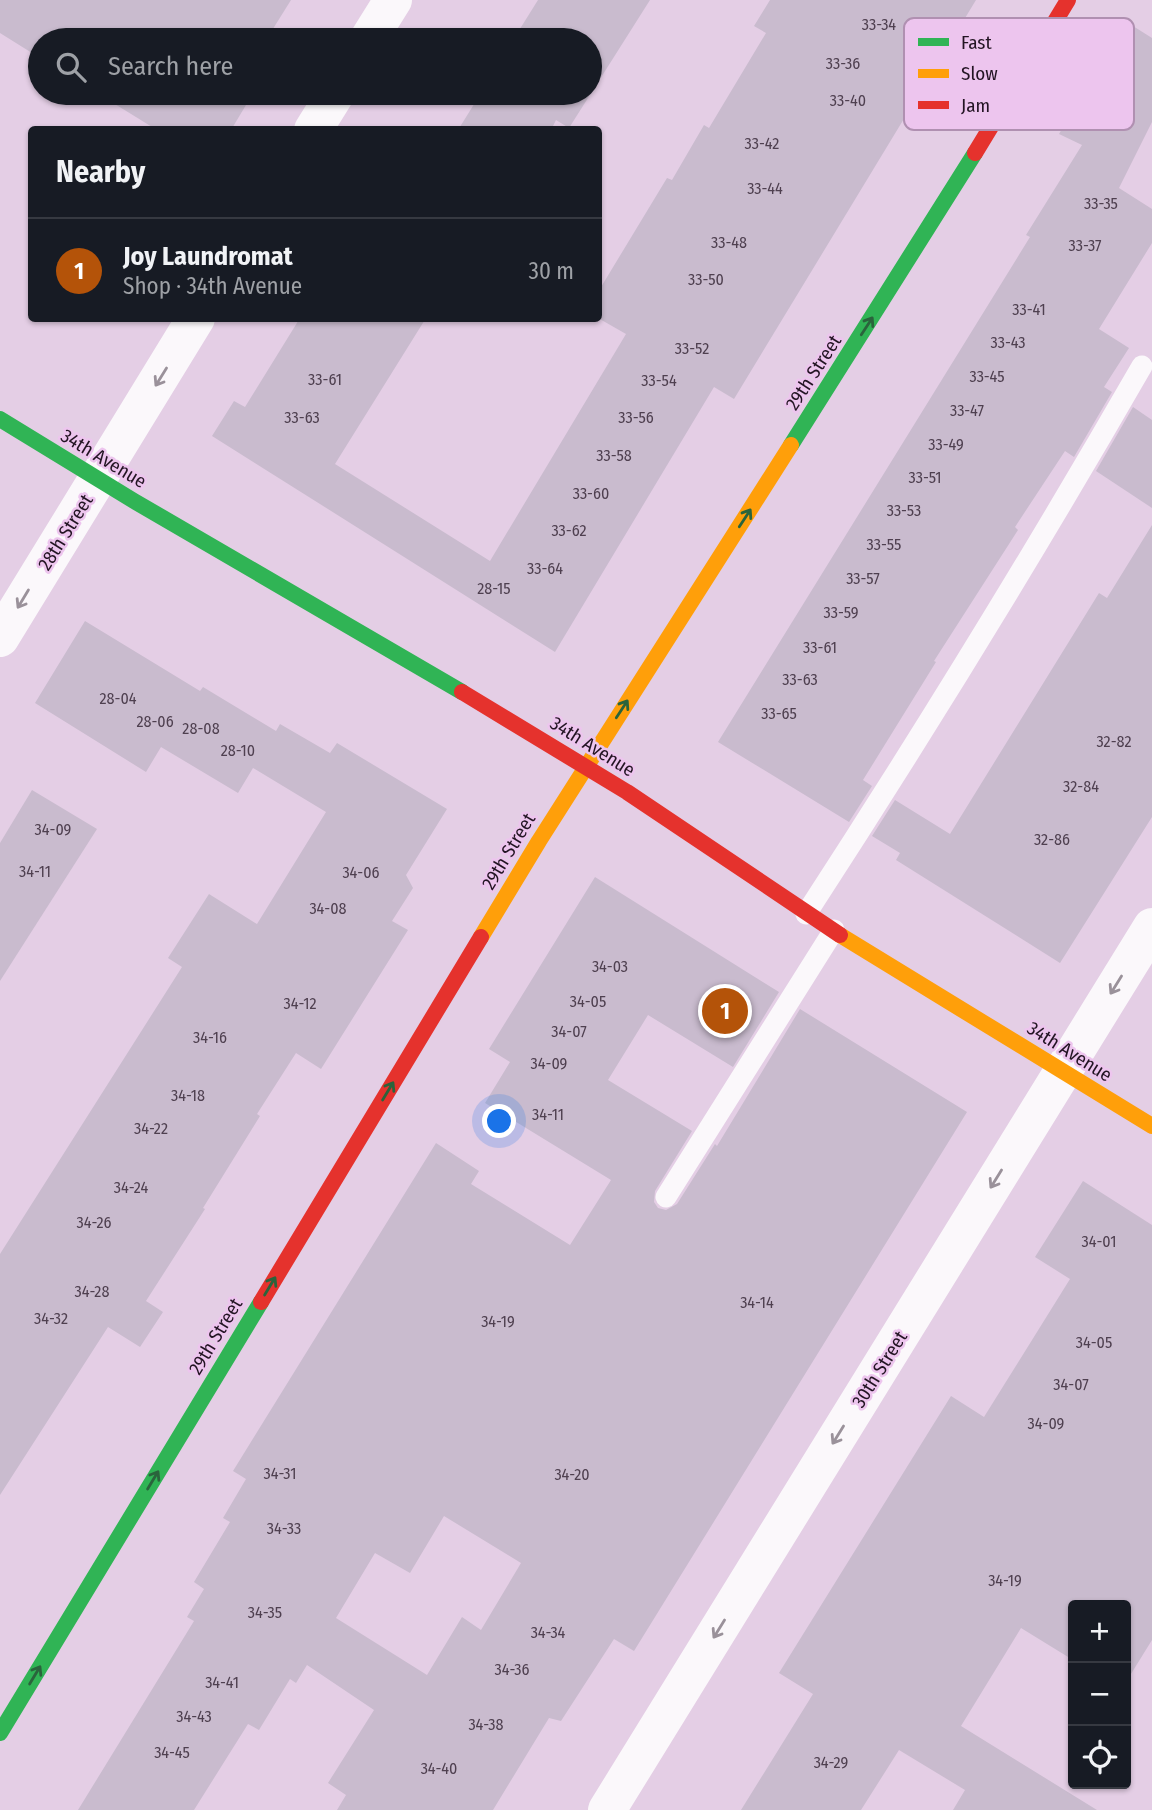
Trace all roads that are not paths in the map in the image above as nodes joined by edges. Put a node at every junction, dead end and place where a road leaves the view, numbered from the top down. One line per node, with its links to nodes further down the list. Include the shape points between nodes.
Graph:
1 (393, 0): 4 (street)
2 (1068, 0): 3 (street, 29th Street, one-way to 2)
3 (1057, 18)
4 (376, 28)
5 (329, 105): 6 (street)
6 (315, 126)
7 (989, 130): 13 (street, 29th Street, one-way to 7)
8 (194, 322): 11 (street, 28th Street, one-way to 11)
9 (1142, 366): 14 (lane, via 939,707)
10 (0, 419): 11 (street, 34th Avenue)
11 (98, 479): 12 (street, 28th Street, one-way to 12); 13 (street, 34th Avenue)
12 (0, 638)
13 (586, 767): 14 (street, 34th Avenue); 20 (street, 29th Street, one-way to 13)
14 (806, 914): 16 (street, 34th Avenue)
15 (1152, 927): 17 (street, 30th Street, one-way to 17)
16 (834, 930): 17 (street, 34th Avenue); 19 (lane)
17 (1063, 1072): 18 (street, 34th Avenue); 21 (street, 30th Street, one-way to 21)
18 (1152, 1126)
19 (666, 1197)
20 (0, 1733)
21 (607, 1810)

